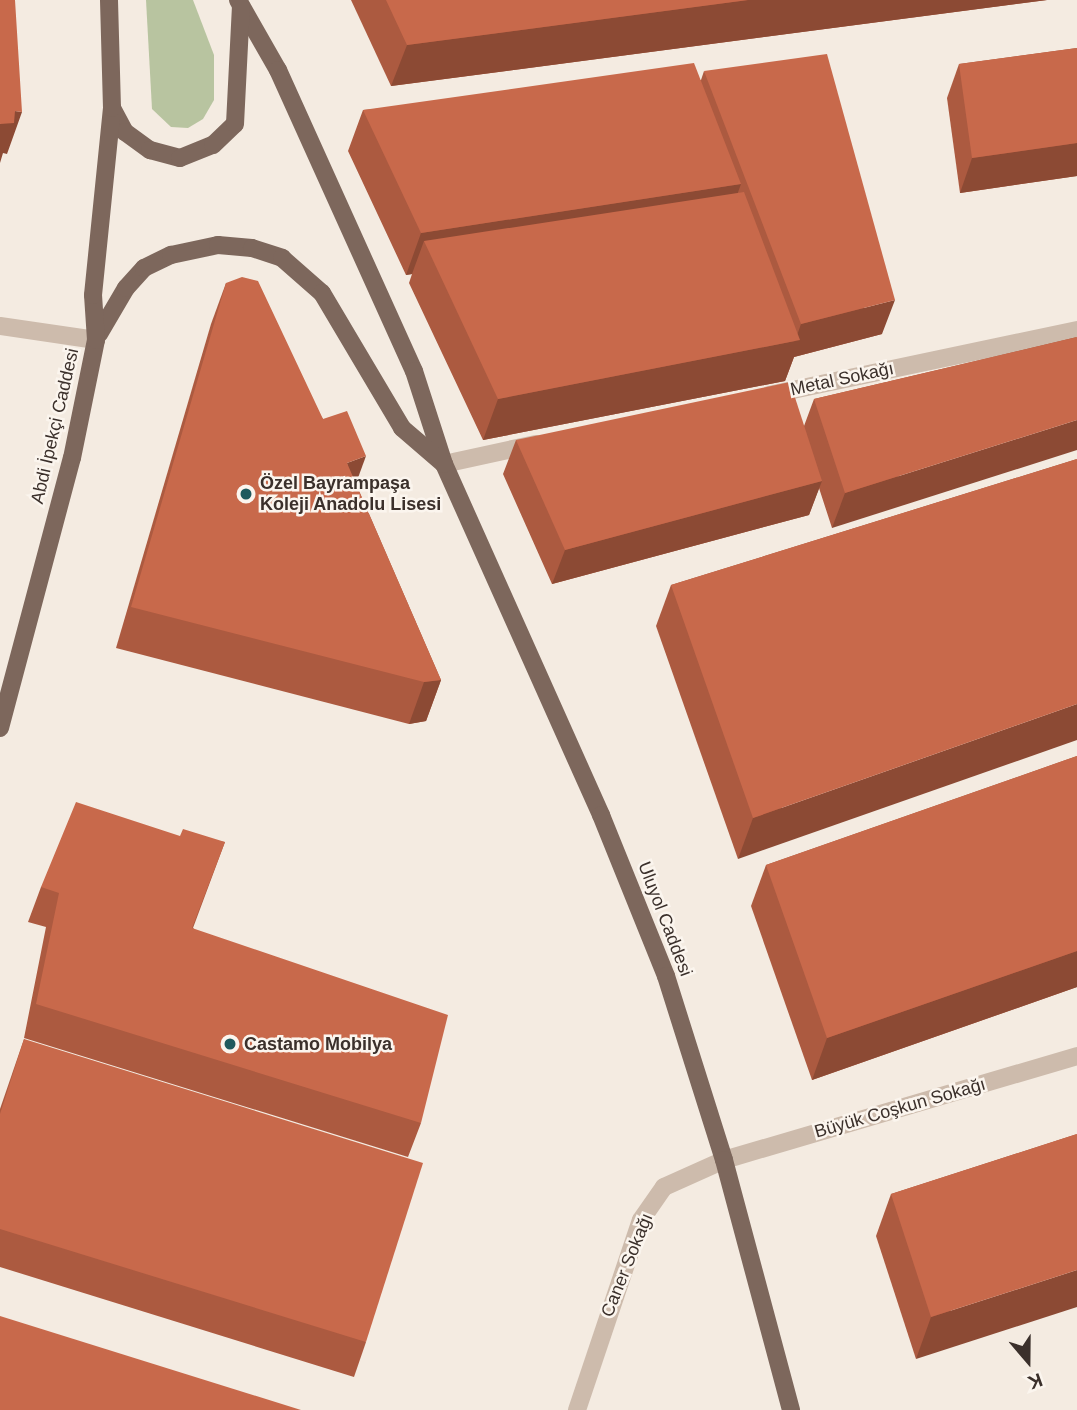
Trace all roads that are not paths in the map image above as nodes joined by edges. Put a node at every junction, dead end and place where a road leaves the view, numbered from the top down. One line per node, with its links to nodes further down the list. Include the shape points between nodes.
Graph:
1 (109, 0): 3 (main road, Abdi İpekçi Caddesi)
2 (239, 3): 3 (main road, via 235,124 213,145 180,158 150,150 125,132); 9 (main road, via 278,70 408,359 435,426)
3 (112, 108): 6 (main road, Abdi İpekçi Caddesi, via 93,295)
4 (0, 326): 6 (street)
5 (1077, 330): 7 (street, Metal Sokağı)
6 (96, 340): 9 (main road, via 126,288 144,268 171,255 218,246 252,248 272,255 304,274 323,293 402,428); 10 (main road, Abdi İpekçi Caddesi, via 72,458)
7 (754, 398)
8 (551, 441): 9 (street)
9 (444, 464): 12 (main road, Uluyol Caddesi, via 606,827 666,976)
10 (0, 729)
11 (1077, 1056): 12 (street, Büyük Coşkun Sokağı)
12 (724, 1160): 13 (street, Caner Sokağı, via 664,1186 641,1220); 14 (main road, Uluyol Caddesi)
13 (577, 1410)
14 (791, 1410)

